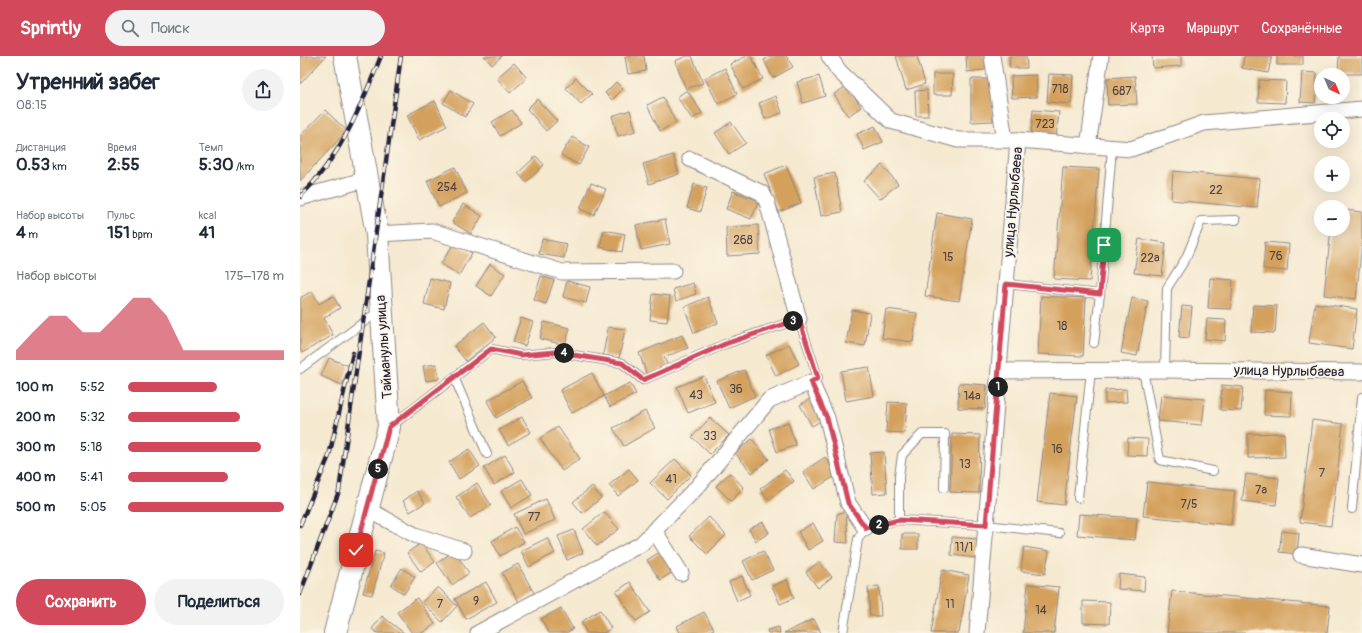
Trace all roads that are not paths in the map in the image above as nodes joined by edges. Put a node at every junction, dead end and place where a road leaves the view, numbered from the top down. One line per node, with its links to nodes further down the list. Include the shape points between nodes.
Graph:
1 (345, 56): 10 (street, Тайманулы улица)
2 (829, 56): 6 (street, via 839,71 891,121 958,140)
3 (992, 56): 6 (street)
4 (1101, 56): 7 (street)
5 (1362, 109): 8 (street, улица Нурлыбаева, via 1204,123 1131,149)
6 (1012, 140): 7 (street, улица Нурлыбаева); 15 (street, улица Нурлыбаева)
7 (1088, 146): 8 (street, улица Нурлыбаева)
8 (1112, 148): 16 (lane)
9 (690, 159): 18 (street, via 762,193 767,202)
10 (367, 179): 11 (street); 13 (street, Тайманулы улица)
11 (300, 198)
12 (1236, 220): 23 (lane, via 1202,221 1186,258 1167,288)
13 (377, 234): 14 (street, via 432,231 562,272); 17 (street, Тайманулы улица)
14 (673, 271)
15 (1006, 284): 16 (lane); 24 (street, улица Нурлыбаева)
16 (1100, 294): 19 (lane)
17 (381, 310): 20 (lane); 29 (street, Тайманулы улица)
18 (799, 319): 26 (lane, via 725,344 643,380 622,363 555,352 521,355 491,349); 27 (lane, via 818,378)
19 (1094, 343)
20 (300, 369)
21 (1091, 370): 22 (street, улица Нурлыбаева); 24 (street, улица Нурлыбаева); 33 (lane)
22 (1143, 370): 23 (street, улица Нурлыбаева); 31 (lane, via 1160,460)
23 (1165, 370): 25 (street, улица Нурлыбаева)
24 (999, 371): 37 (street, улица Нурлыбаева)
25 (1362, 372)
26 (454, 377): 29 (lane); 30 (lane)
27 (811, 382): 38 (street, via 827,418 848,503); 39 (street, via 769,400 698,486)
28 (1362, 397): 35 (lane)
29 (389, 427): 34 (street, Тайманулы улица)
30 (487, 454)
31 (1213, 471)
32 (944, 488): 36 (lane, via 945,434 922,434 902,455 899,476)
33 (1078, 498)
34 (367, 509): 41 (street, via 415,536); 45 (street, Тайманулы улица)
35 (1352, 509)
36 (899, 520): 37 (lane); 38 (lane)
37 (986, 525): 40 (lane); 48 (street, улица Нурлыбаева)
38 (866, 528): 47 (lane, via 858,539)
39 (654, 530): 44 (street); 46 (street, via 641,544)
40 (1059, 533)
41 (464, 551)
42 (1300, 555): 43 (street)
43 (1362, 565)
44 (681, 573)
45 (335, 633)
46 (478, 633)
47 (843, 633)
48 (978, 633)

